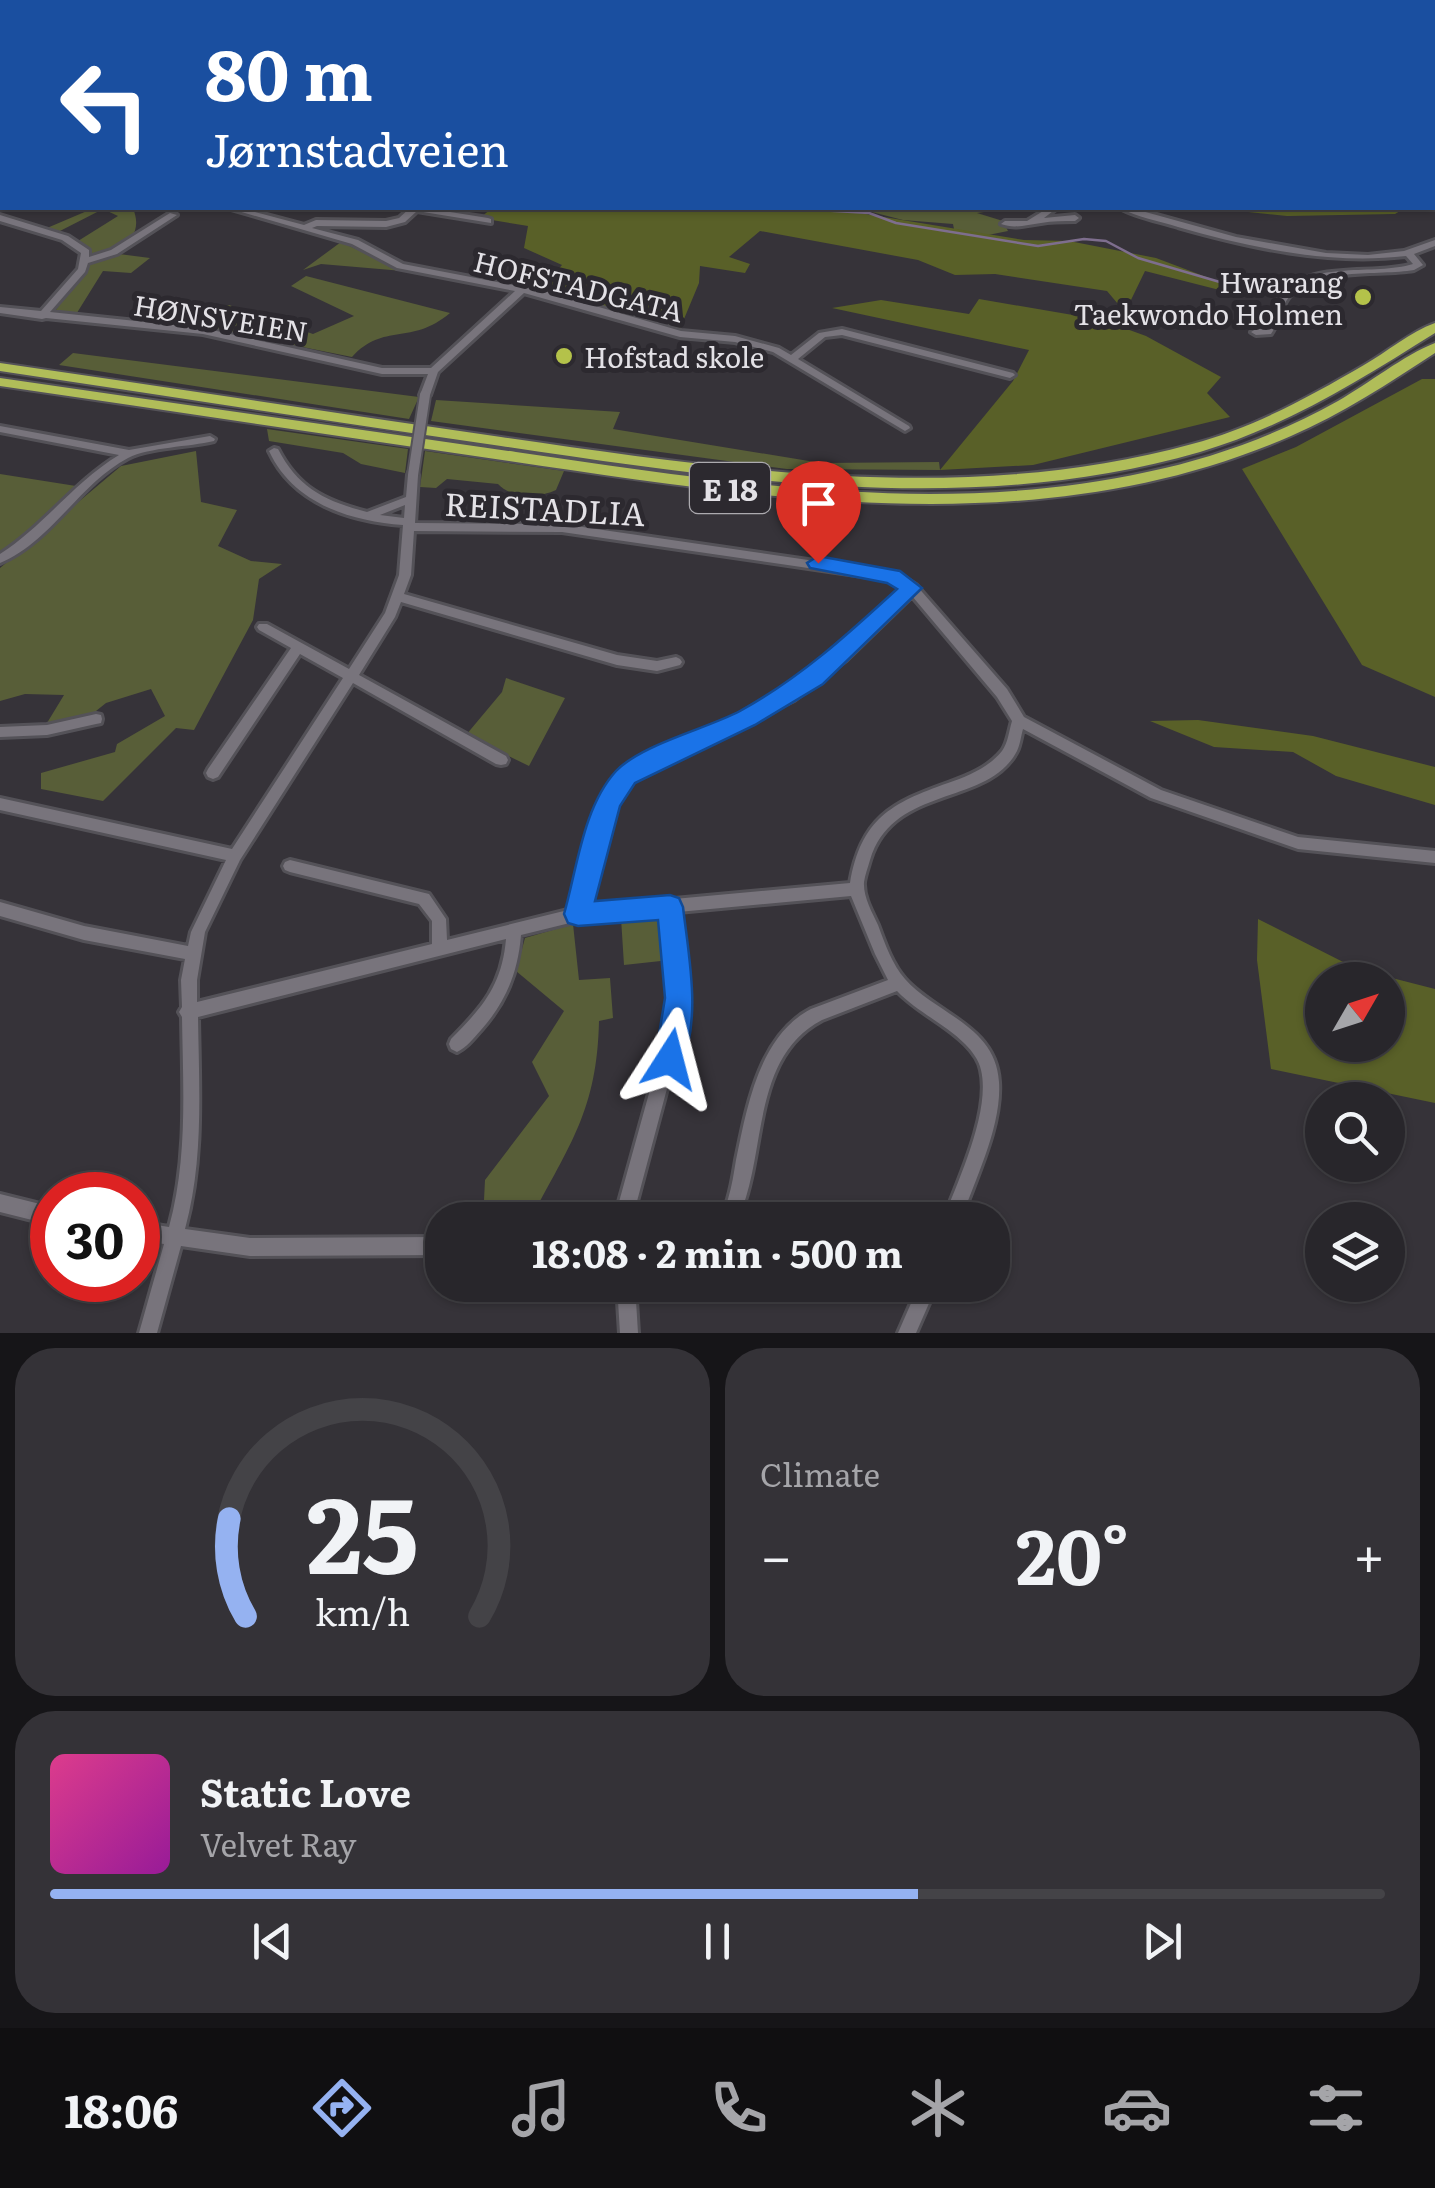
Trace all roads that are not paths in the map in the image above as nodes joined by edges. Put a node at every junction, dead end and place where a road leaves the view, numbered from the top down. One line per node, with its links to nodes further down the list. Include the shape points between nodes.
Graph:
1 (239, 210): 12 (street, HOFSTADGATA)
2 (412, 210): 12 (street, via 396,222)
3 (426, 210): 9 (street)
4 (1050, 210): 10 (street)
5 (1131, 210): 14 (street, via 1247,244)
6 (172, 215): 15 (street, via 114,252)
7 (0, 218): 15 (street, via 74,242)
8 (1075, 218): 10 (street)
9 (488, 221)
10 (1034, 221): 11 (street)
11 (1005, 224)
12 (302, 229): 16 (street, HOFSTADGATA, via 356,242 400,266)
13 (1435, 243): 14 (street)
14 (1410, 255): 20 (street, via 1419,266 1410,272 1350,271 1304,282 1280,302 1268,332)
15 (86, 261): 18 (street)
16 (521, 290): 22 (street, HOFSTADGATA, via 675,333 735,339); 24 (street)
17 (0, 310): 18 (street, HØNSVEIEN)
18 (42, 316): 24 (street, HØNSVEIEN, via 204,331 382,371)
19 (1435, 326): 23 (highway, E 18, via 1311,402 1195,448 1091,471 928,486 729,474)
20 (1256, 332)
21 (1435, 347): 26 (highway, E 18, via 1316,419 1208,460 1087,487 935,501 724,487)
22 (794, 357): 25 (street, via 822,335 842,332); 27 (street, HOFSTADGATA)
23 (0, 367)
24 (434, 371): 32 (street, bridge, via 424,395)
25 (1010, 375)
26 (0, 382)
27 (904, 428)
28 (0, 429): 31 (street)
29 (210, 440): 31 (street)
30 (274, 451): 33 (street, REISTADLIA, via 288,481 304,493)
31 (127, 453): 35 (street)
32 (410, 499): 33 (street, REISTADLIA); 34 (street)
33 (372, 514): 34 (street, REISTADLIA)
34 (409, 525): 36 (street, REISTADLIA, via 588,531 871,571); 37 (street)
35 (0, 559)
36 (912, 588): 43 (street); 54 (street, via 842,657 789,696 627,776 608,802)
37 (399, 597): 40 (street, via 617,660); 41 (street)
38 (262, 628): 39 (street)
39 (298, 649): 41 (street); 46 (street)
40 (676, 662)
41 (350, 677): 45 (street); 48 (street)
42 (96, 719): 44 (street)
43 (1019, 721): 49 (street, via 1156,794 1298,843); 51 (street, via 1015,740 995,768 890,813 867,846)
44 (0, 732)
45 (502, 760)
46 (213, 772)
47 (0, 804): 48 (street)
48 (235, 856): 57 (street)
49 (1435, 856)
50 (290, 866): 56 (street, via 424,899 438,919)
51 (856, 889): 52 (street); 58 (street)
52 (670, 907): 54 (street); 62 (street, via 677,1021)
53 (0, 909): 57 (street, via 84,934)
54 (578, 914): 55 (street)
55 (514, 930): 56 (street); 60 (street, via 506,985 494,1008)
56 (440, 948): 59 (street)
57 (192, 954): 59 (street)
58 (899, 983): 63 (street, via 806,1020 783,1043 768,1066); 64 (street, via 970,1038 989,1067 986,1120)
59 (188, 1012): 67 (street, via 192,1132)
60 (456, 1044)
61 (0, 1202): 65 (street)
62 (628, 1202)
63 (736, 1202)
64 (958, 1202)
65 (30, 1210)
66 (160, 1235): 67 (street)
67 (176, 1238): 68 (street, via 250,1246); 71 (street)
68 (425, 1246)
69 (627, 1302): 72 (street)
70 (921, 1302): 73 (street)
71 (148, 1333)
72 (629, 1333)
73 (907, 1333)

